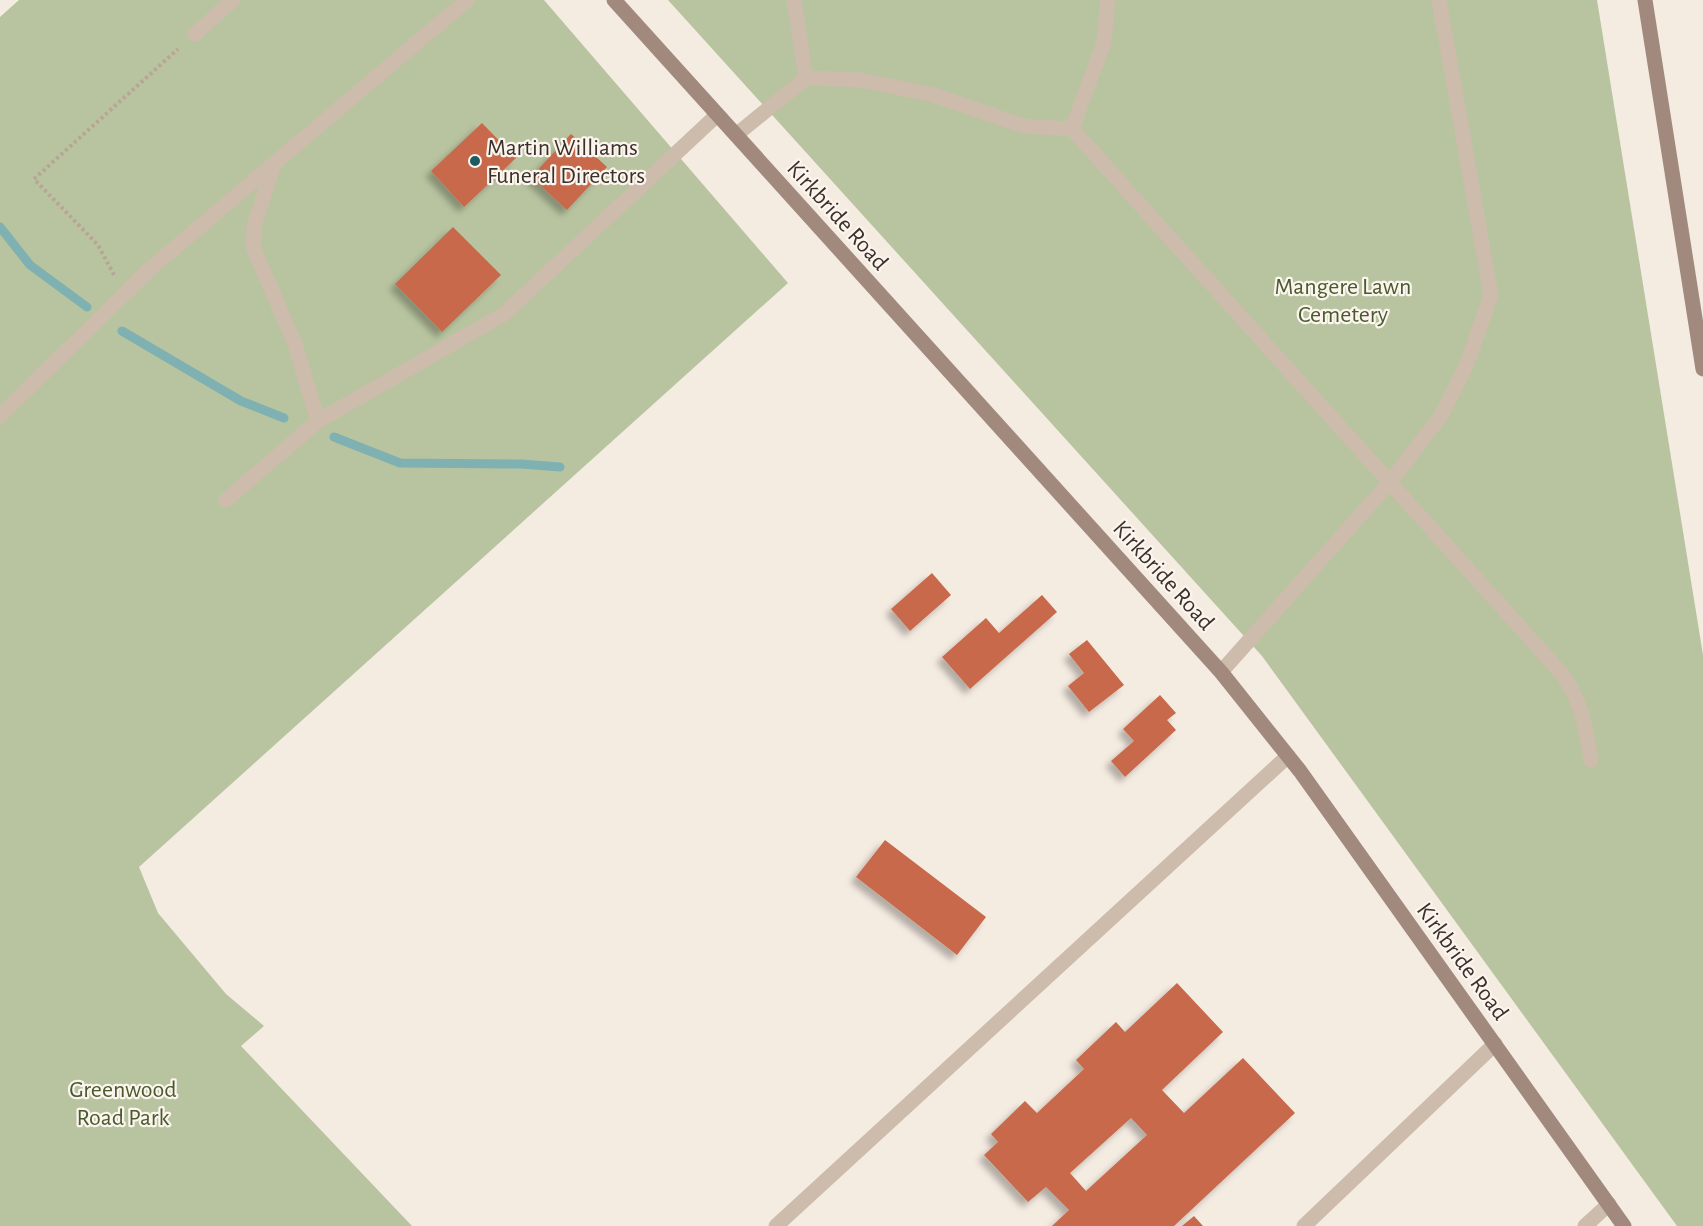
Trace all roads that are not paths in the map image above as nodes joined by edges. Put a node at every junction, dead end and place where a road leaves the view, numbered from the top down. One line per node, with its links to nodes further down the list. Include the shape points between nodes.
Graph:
1 (233, 0): 8 (lane)
2 (467, 0): 13 (lane)
3 (614, 0): 10 (street, Kirkbride Road)
4 (794, 0): 9 (lane)
5 (1108, 0): 11 (lane, via 1104,42)
6 (1439, 0): 17 (lane, via 1491,295 1467,364 1441,416)
7 (1645, 0): 14 (street)
8 (195, 34)
9 (806, 78): 11 (lane, via 861,80 934,95 1023,126); 12 (lane)
10 (717, 115): 12 (street, Kirkbride Road); 16 (lane, via 504,314)
11 (1072, 129): 17 (lane)
12 (736, 135): 19 (street, Kirkbride Road)
13 (274, 164): 15 (lane, via 151,268); 16 (lane, via 254,226 254,247 295,344)
14 (1703, 369)
15 (0, 416)
16 (318, 421): 18 (lane)
17 (1389, 483): 19 (lane); 21 (lane, via 1563,675 1582,712)
18 (226, 500)
19 (1221, 672): 20 (street, Kirkbride Road)
20 (1288, 756): 22 (street, Kirkbride Road); 24 (lane)
21 (1591, 760)
22 (1495, 1044): 23 (street, Kirkbride Road); 25 (lane)
23 (1609, 1204): 26 (lane); 27 (street, Kirkbride Road)
24 (776, 1226)
25 (1304, 1226)
26 (1585, 1226)
27 (1624, 1226)

